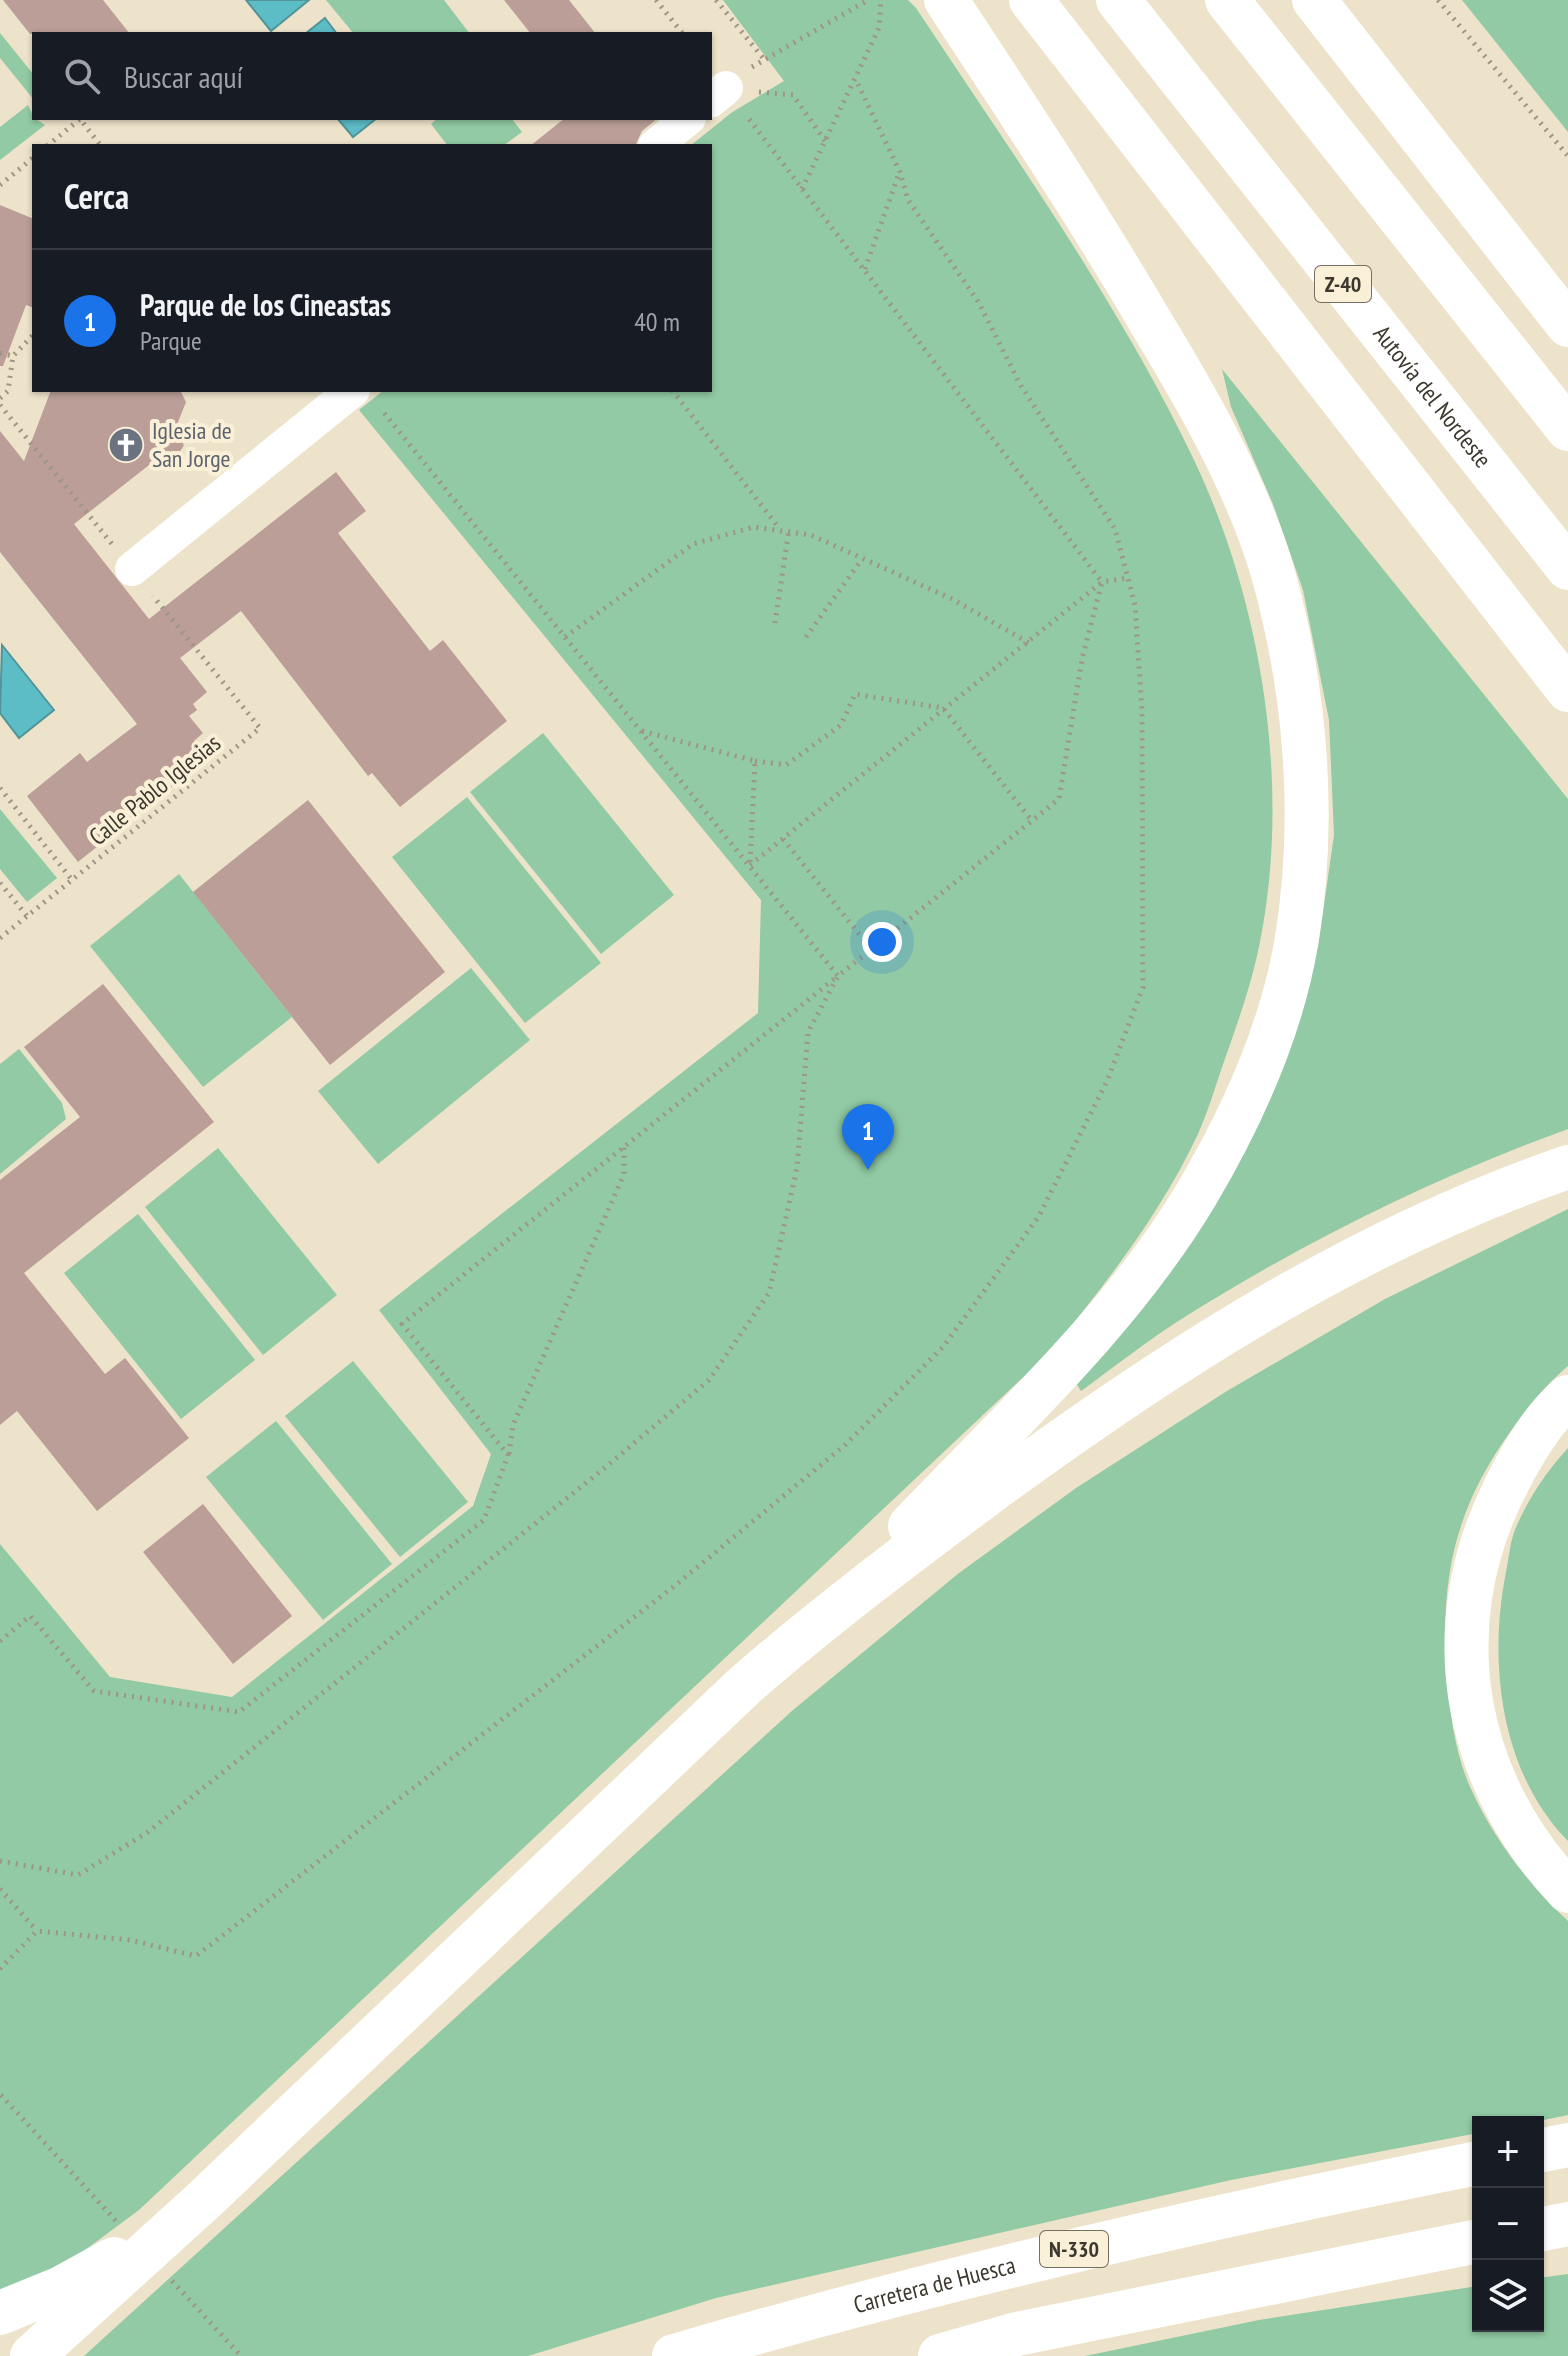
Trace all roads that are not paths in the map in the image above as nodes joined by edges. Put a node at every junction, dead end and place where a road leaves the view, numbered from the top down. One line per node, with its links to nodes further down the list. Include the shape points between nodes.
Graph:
1 (946, 0): 18 (highway, via 1109,252 1189,386 1238,483 1271,568 1293,661 1305,755 1305,854 1296,945 1272,1034 1235,1125 1194,1198 1135,1283 1072,1358)
2 (1009, 0): 12 (highway)
3 (1031, 0): 12 (highway)
4 (1118, 0): 13 (highway, Autovía del Nordeste / Z-40)
5 (1227, 0): 11 (highway)
6 (1314, 0): 9 (highway)
7 (687, 120): 8 (street)
8 (657, 144)
9 (1568, 325)
10 (364, 396): 14 (street)
11 (1568, 429)
12 (1427, 512): 15 (highway)
13 (1568, 568)
14 (132, 569)
15 (1568, 690)
16 (1568, 1167): 18 (highway, via 1418,1226 1204,1344 1099,1412)
17 (1568, 1397): 19 (highway, via 1517,1461 1491,1515 1469,1593 1465,1668 1478,1740 1503,1802 1539,1861)
18 (827, 1613): 23 (highway)
19 (1568, 1891)
20 (1568, 2145): 21 (highway)
21 (1544, 2150)
22 (1472, 2164): 29 (highway, Carretera de Huesca / N-330, via 1016,2262)
23 (203, 2201): 27 (highway, via 100,2268); 28 (highway)
24 (1568, 2224): 25 (highway)
25 (1544, 2229)
26 (1472, 2242): 30 (highway, via 1017,2334)
27 (0, 2313)
28 (32, 2356)
29 (674, 2356)
30 (940, 2356)

